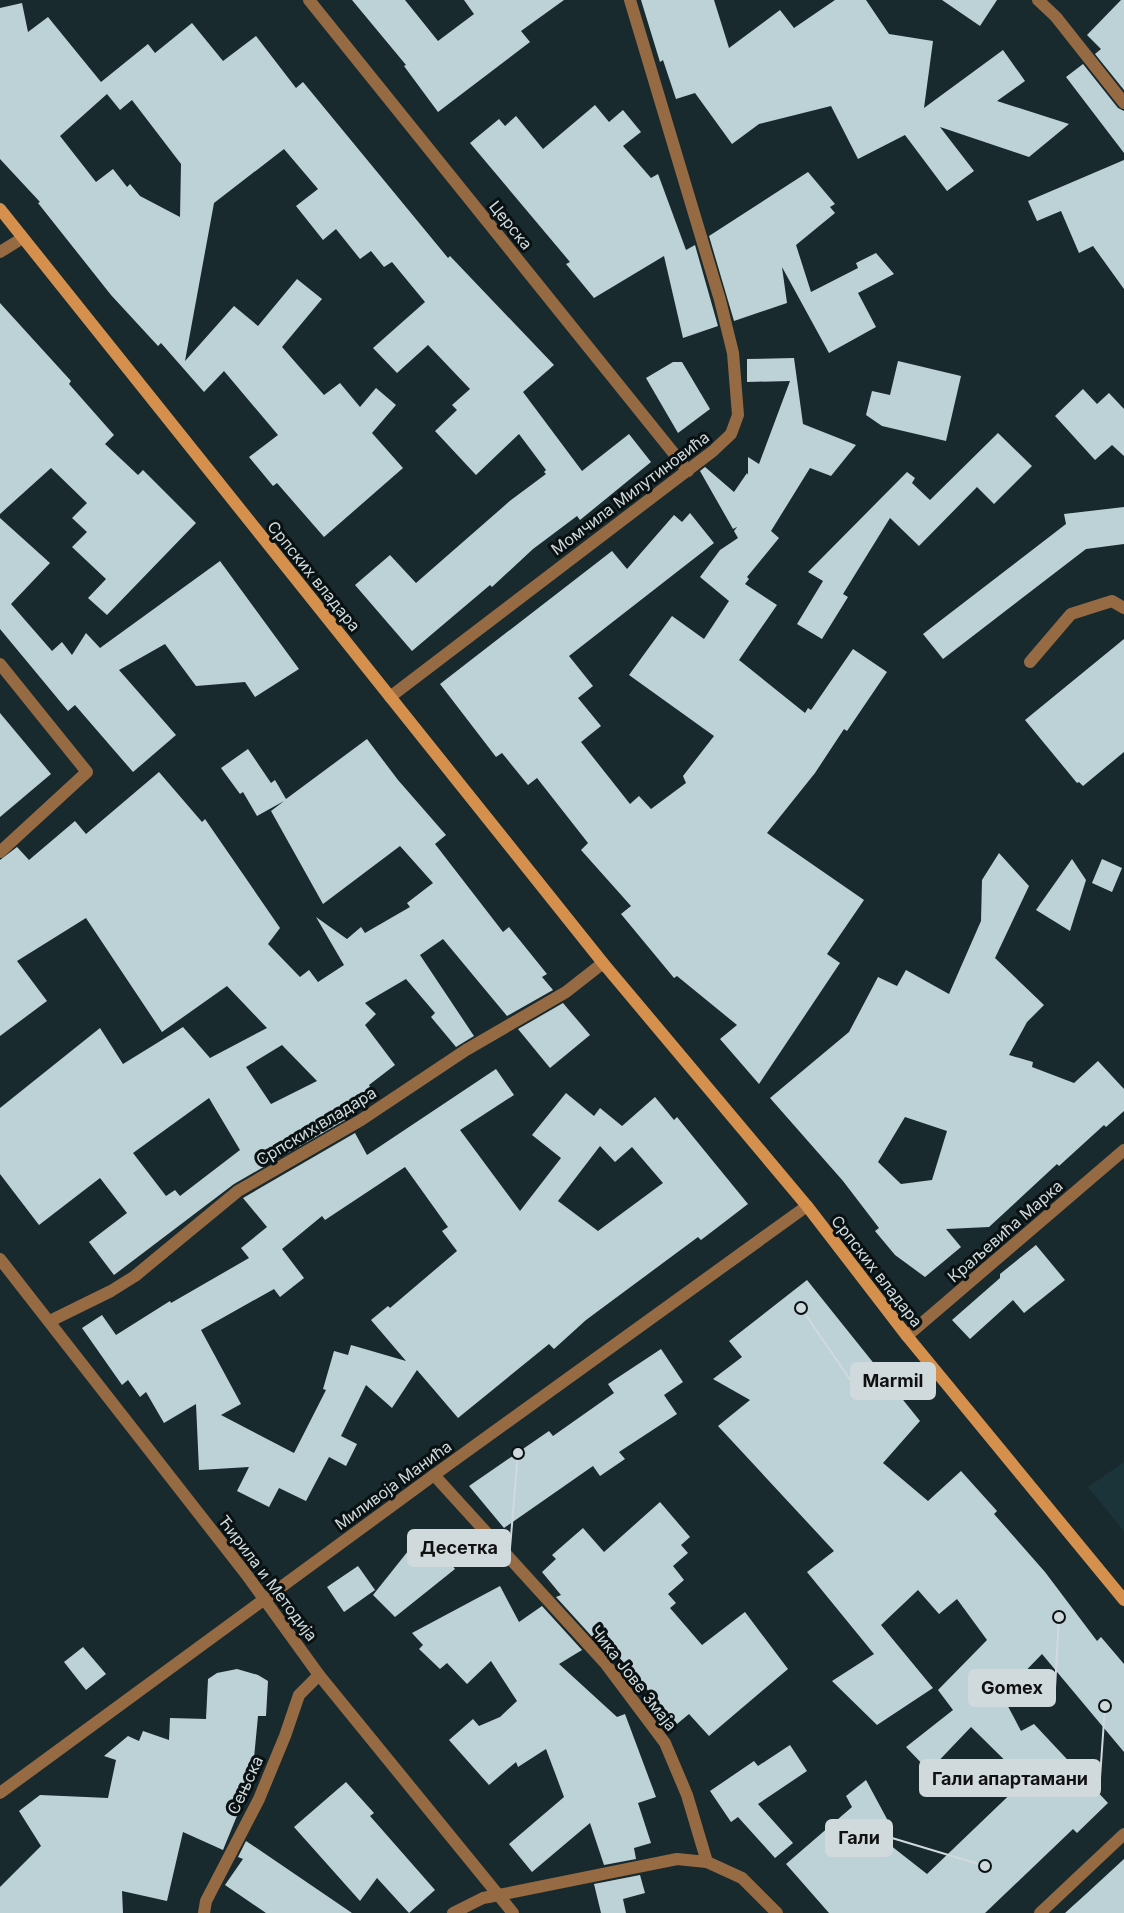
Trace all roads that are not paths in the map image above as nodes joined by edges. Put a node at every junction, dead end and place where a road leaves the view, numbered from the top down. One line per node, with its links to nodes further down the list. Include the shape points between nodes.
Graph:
1 (309, 0): 8 (street, Церска)
2 (630, 0): 8 (street, Момчила Милутиновића, via 720,300 737,377 738,415 731,434)
3 (1038, 0): 4 (street)
4 (1124, 103)
5 (0, 209): 6 (main road, Српских владара)
6 (21, 239): 7 (street); 12 (main road, Српских владара)
7 (0, 252)
8 (688, 471): 12 (street, Момчила Милутиновића)
9 (1124, 608): 10 (street, via 1112,601 1071,614)
10 (1030, 662)
11 (0, 664): 13 (street, via 87,772)
12 (390, 697): 14 (main road, Српских владара)
13 (0, 852)
14 (603, 963): 16 (main road, Српских владара); 18 (street, Српских владара, via 566,992 466,1050 361,1120 238,1191 135,1276)
15 (1124, 1150): 19 (street, Краљевића Марка)
16 (807, 1206): 19 (main road, Српских владара); 20 (street, Миливоја Манића)
17 (0, 1259): 18 (street, Ћирила и Методија)
18 (50, 1321): 21 (street, Ћирила и Методија)
19 (907, 1336): 22 (main road, Српских владара)
20 (434, 1475): 21 (street, Миливоја Манића); 26 (street, Чика Јове Змаја, via 605,1662 665,1743 687,1795)
21 (264, 1600): 23 (street, Ћирила и Методија); 24 (street, Миливоја Манића)
22 (1124, 1600)
23 (319, 1675): 27 (street, Ћирила и Методија); 28 (street, Сењска, via 297,1698 272,1768 217,1876)
24 (0, 1793)
25 (1124, 1834): 32 (street)
26 (707, 1862): 27 (street, via 677,1859); 31 (street, via 742,1878)
27 (499, 1894): 29 (street); 30 (street, Ћирила и Методија)
28 (204, 1913)
29 (453, 1913)
30 (513, 1913)
31 (777, 1913)
32 (1040, 1913)

